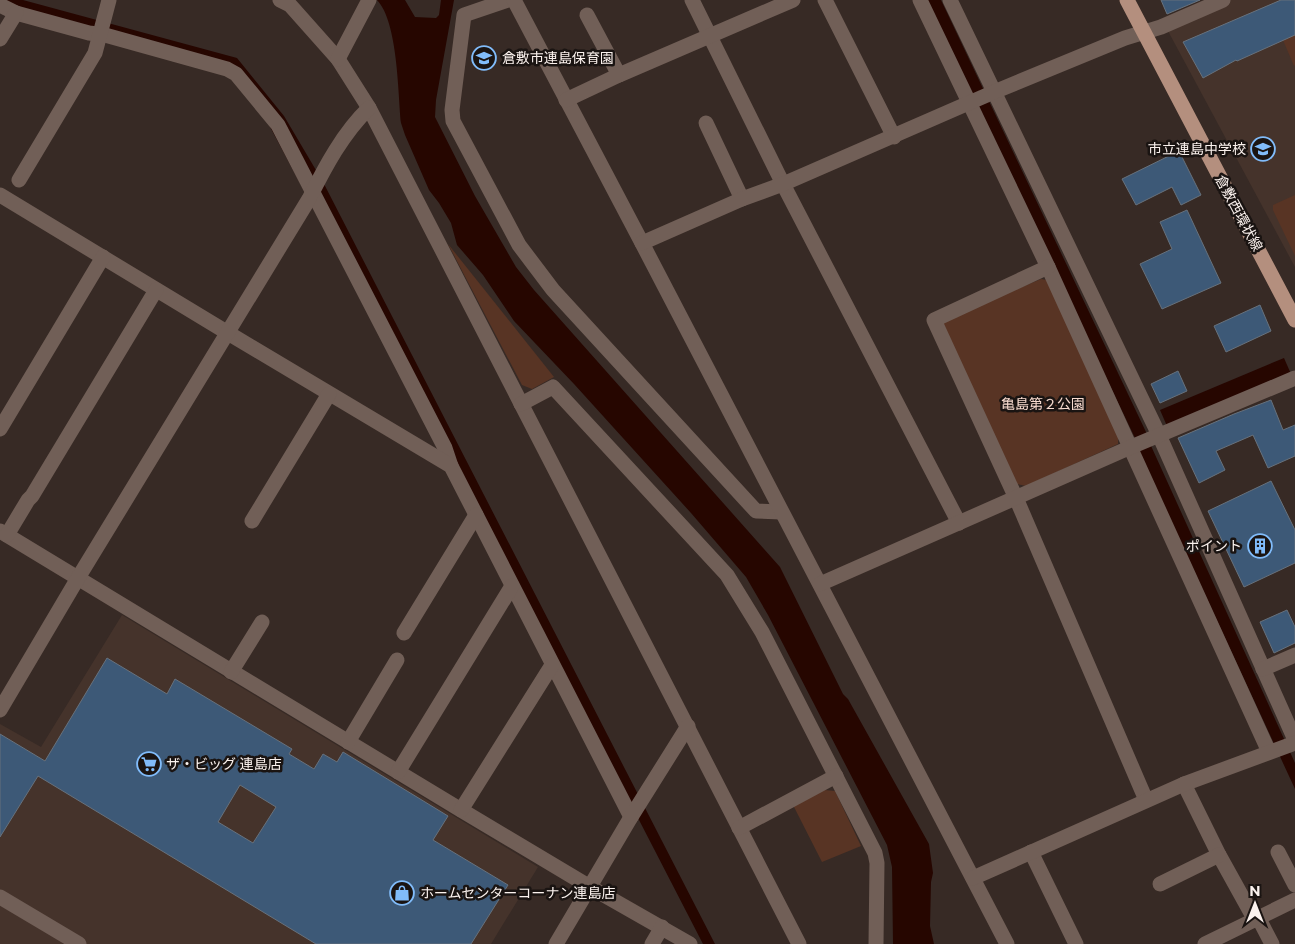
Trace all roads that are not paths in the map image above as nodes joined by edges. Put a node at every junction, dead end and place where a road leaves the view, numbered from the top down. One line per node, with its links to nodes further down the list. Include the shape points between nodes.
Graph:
1 (109, 0): 16 (street)
2 (280, 0): 20 (street, via 290,5)
3 (369, 0): 20 (street)
4 (508, 0): 47 (street, via 464,15 452,110 453,121 519,245 552,290 756,511)
5 (514, 0): 23 (street)
6 (692, 0): 18 (street)
7 (793, 0): 18 (street)
8 (825, 0): 27 (street)
9 (920, 0): 24 (street)
10 (950, 0): 22 (street)
11 (1127, 0): 17 (main road, 倉敷西環状線)
12 (1223, 0): 17 (street)
13 (0, 5): 14 (street)
14 (16, 12): 16 (street); 19 (street)
15 (587, 15): 21 (street)
16 (101, 29): 28 (street, via 96,53); 30 (street, via 236,74 278,126)
17 (1144, 32): 22 (street); 37 (main road, 倉敷西環状線)
18 (709, 36): 21 (street); 29 (street)
19 (0, 39)
20 (338, 59): 25 (street)
21 (619, 75): 23 (street)
22 (991, 93): 24 (street); 43 (street)
23 (566, 100): 33 (street)
24 (971, 103): 27 (street); 35 (street)
25 (369, 108): 30 (street, via 355,122); 41 (street)
26 (706, 123): 32 (street)
27 (894, 137): 29 (street)
28 (19, 180)
29 (783, 184): 32 (street); 50 (street)
30 (316, 185): 38 (street); 45 (street)
31 (0, 194): 34 (street)
32 (742, 199): 33 (street)
33 (642, 242): 47 (street)
34 (103, 257): 36 (street); 42 (street)
35 (1048, 267): 44 (street); 46 (street, via 934,320)
36 (156, 290): 38 (street); 51 (street, via 32,496)
37 (1295, 320)
38 (228, 333): 40 (street); 52 (street)
39 (1295, 378): 43 (street)
40 (329, 394): 45 (street); 49 (street)
41 (522, 404): 63 (street); 68 (street, via 552,387 727,575 762,632)
42 (0, 429)
43 (1156, 436): 44 (street); 60 (street)
44 (1133, 446): 46 (street); 66 (street)
45 (451, 466): 48 (street)
46 (1016, 498): 50 (street); 70 (street)
47 (781, 512): 53 (street)
48 (476, 515): 54 (street); 56 (street)
49 (252, 522)
50 (959, 523): 53 (street)
51 (2, 534): 52 (street)
52 (78, 578): 61 (street); 62 (street)
53 (820, 584): 77 (street)
54 (512, 586): 59 (street); 67 (street)
55 (262, 622): 61 (street)
56 (404, 633)
57 (1295, 655): 60 (street)
58 (397, 660): 64 (street)
59 (552, 665): 71 (street); 72 (street)
60 (1263, 669): 65 (street)
61 (231, 672): 64 (street)
62 (0, 710)
63 (688, 726): 72 (street); 73 (street)
64 (348, 742): 67 (street)
65 (1294, 743): 66 (street)
66 (1271, 752): 69 (street)
67 (398, 772): 71 (street)
68 (836, 776): 73 (street); 91 (street, via 877,863)
69 (1184, 784): 70 (street); 76 (street)
70 (1146, 800): 74 (street)
71 (461, 810): 80 (street)
72 (632, 815): 80 (street)
73 (739, 828): 90 (street)
74 (1031, 852): 77 (street); 93 (street)
75 (1278, 852): 79 (street)
76 (1219, 855): 78 (street); 83 (street)
77 (972, 878): 92 (street)
78 (1160, 884)
79 (1295, 885)
80 (590, 887): 84 (street); 87 (street)
81 (0, 897): 86 (street)
82 (1295, 900): 83 (street)
83 (1257, 919): 85 (street); 94 (street)
84 (662, 927): 88 (street); 89 (street)
85 (1214, 942)
86 (79, 944)
87 (556, 944)
88 (652, 944)
89 (690, 944)
90 (798, 944)
91 (876, 944)
92 (1007, 944)
93 (1076, 944)
94 (1272, 944)

